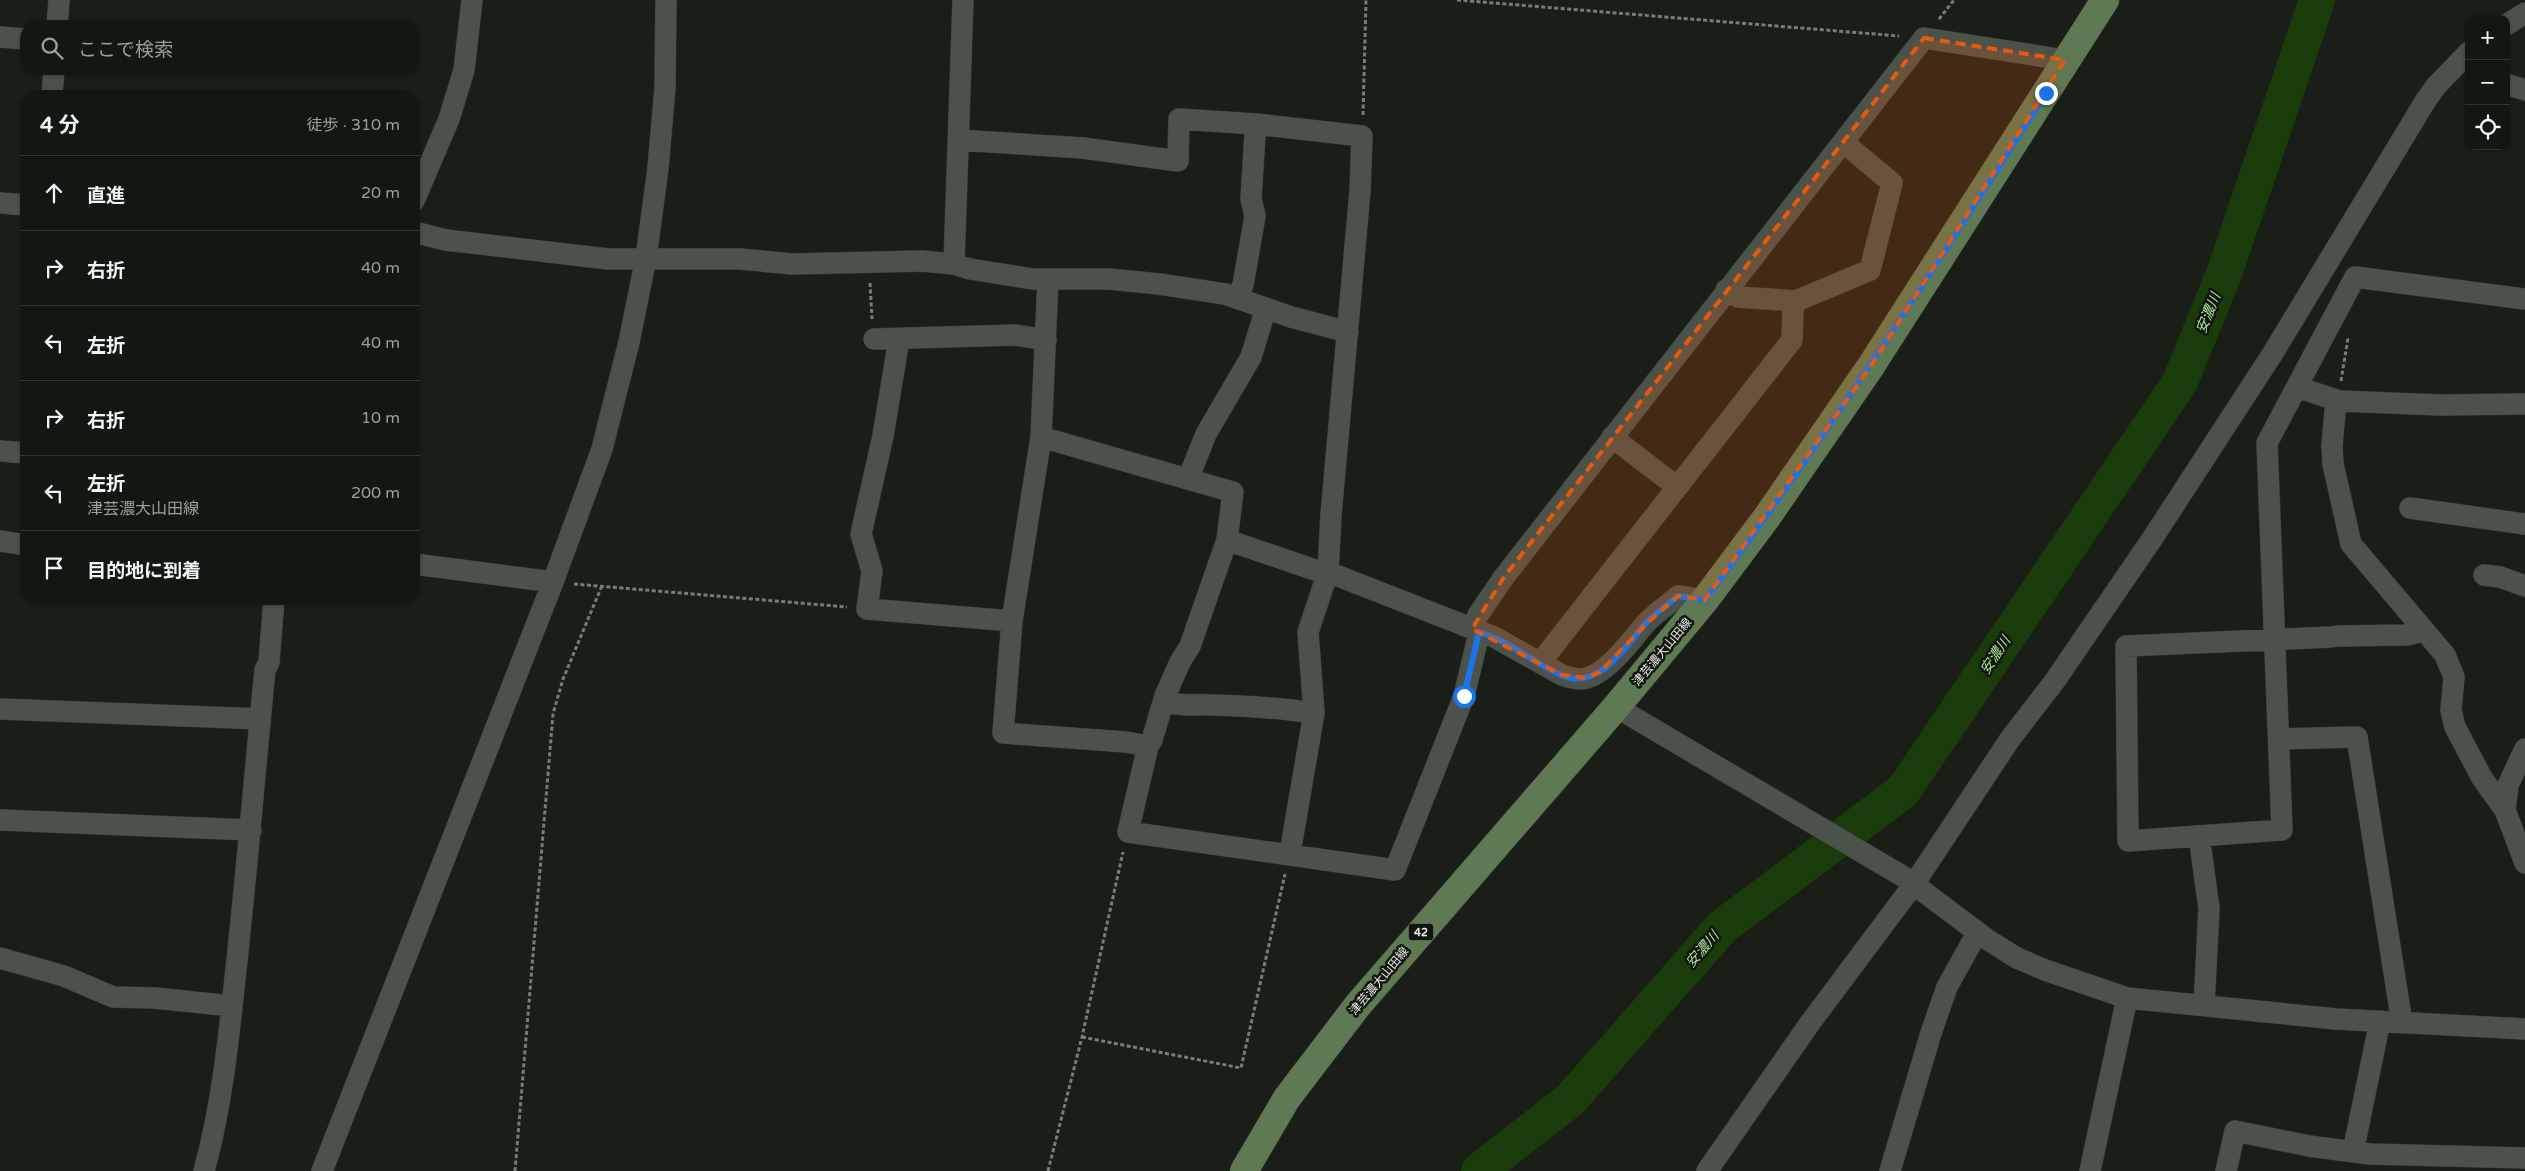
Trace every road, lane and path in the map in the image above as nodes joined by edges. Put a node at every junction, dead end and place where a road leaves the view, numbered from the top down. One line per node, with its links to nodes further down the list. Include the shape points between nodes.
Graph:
1 (59, 0): 9 (street)
2 (472, 0): 24 (street, via 464,70 449,119)
3 (666, 0): 28 (street, via 665,88)
4 (963, 0): 22 (street)
5 (1366, 0): 21 (path)
6 (1456, 0): 12 (path)
7 (2105, 0): 15 (main road, 津芸濃大山田線 / 42)
8 (2525, 13): 10 (street)
9 (57, 20)
10 (2510, 22)
11 (0, 37): 13 (street)
12 (1924, 38): 15 (street); 23 (street)
13 (20, 39)
14 (2465, 56): 85 (street, via 2426,100 2273,353 2154,536 2054,682)
15 (2065, 60): 62 (main road, 津芸濃大山田線 / 42, via 1871,366 1767,517)
16 (54, 75): 18 (street)
17 (2510, 85): 19 (street)
18 (52, 90)
19 (2525, 90)
20 (1259, 124): 21 (street); 22 (street, via 1179,119 1178,161 1083,148); 33 (street, via 1251,199 1255,216 1243,285)
21 (1362, 136): 38 (street)
22 (958, 140): 30 (street)
23 (1843, 142): 32 (street); 35 (street, via 1892,183 1872,266 1865,274)
24 (420, 187)
25 (0, 203): 26 (street)
26 (20, 205)
27 (420, 234): 28 (street, via 446,240 608,259)
28 (646, 258): 29 (street, via 740,259 792,264); 59 (street, via 602,449)
29 (869, 262): 30 (street); 39 (path)
30 (954, 264): 31 (street)
31 (1048, 279): 33 (street, via 1109,279); 41 (street)
32 (1726, 290): 35 (street, via 1738,297); 46 (street)
33 (1236, 298): 36 (street)
34 (2525, 299): 42 (street, via 2356,278)
35 (1796, 301): 50 (street, via 1792,340)
36 (1266, 308): 38 (street); 49 (street, via 1251,357 1206,434)
37 (2349, 329): 43 (path)
38 (1348, 332): 57 (street)
39 (874, 339): 40 (street)
40 (898, 339): 41 (street, via 1016,335); 64 (street, via 883,436 861,534 872,571)
41 (1046, 340): 45 (street)
42 (2297, 387): 43 (street); 68 (street, via 2267,443)
43 (2337, 401): 44 (street); 67 (street, via 2333,464 2351,544)
44 (2525, 404)
45 (1041, 437): 49 (street); 65 (street)
46 (1612, 437): 50 (street); 66 (street, via 1504,576 1478,615)
47 (0, 451): 48 (street)
48 (20, 452)
49 (1188, 479): 53 (street, via 1233,492)
50 (1677, 487): 69 (street)
51 (2410, 508): 52 (street)
52 (2525, 524)
53 (1227, 540): 57 (street); 70 (street, via 1190,646)
54 (0, 541): 55 (street)
55 (20, 544)
56 (420, 565): 59 (street)
57 (1328, 572): 66 (street); 73 (street, via 1308,632)
58 (2484, 575): 60 (street, via 2500,576)
59 (553, 582): 61 (path); 99 (street)
60 (2525, 586)
61 (602, 588): 64 (path); 100 (path, via 563,679 554,714)
62 (1705, 600): 69 (street, via 1678,596 1600,672 1586,678 1562,675); 72 (main road, 津芸濃大山田線 / 42)
63 (274, 605): 74 (street)
64 (866, 609): 65 (street)
65 (1012, 621): 76 (street, via 1003,733)
66 (1476, 631): 69 (street, via 1494,637); 83 (street, via 1464,696 1395,870)
67 (2422, 631): 68 (street); 78 (street, via 2445,655 2452,671 2455,727 2482,778)
68 (2275, 639): 75 (street); 82 (street, via 2126,646 2128,841)
69 (1540, 663)
70 (1164, 701): 73 (street, via 1177,705 1234,705); 76 (street)
71 (0, 709): 74 (street)
72 (1624, 711): 85 (street); 102 (main road, 津芸濃大山田線 / 42, via 1358,1004 1287,1098)
73 (1314, 713): 83 (street)
74 (260, 719): 80 (street)
75 (2280, 739): 82 (street, via 2282,830); 92 (street, via 2357,736)
76 (1148, 746): 81 (street)
77 (2525, 749): 78 (street, via 2508,785)
78 (2506, 810): 84 (street)
79 (0, 820): 80 (street)
80 (252, 830): 89 (street)
81 (1128, 832): 83 (street); 94 (path)
82 (2199, 836): 90 (street, via 2209,908)
83 (1290, 853): 94 (path, via 1241,1068)
84 (2525, 863)
85 (1909, 880): 86 (street); 103 (street)
86 (1977, 933): 88 (street, via 2017,958); 104 (street, via 1947,987)
87 (0, 958): 89 (street, via 64,976 113,997)
88 (2127, 998): 90 (street); 105 (street)
89 (232, 1006): 98 (street, via 214,1135)
90 (2204, 1006): 91 (street)
91 (2380, 1021): 92 (street); 95 (street)
92 (2402, 1023): 93 (street)
93 (2525, 1029)
94 (1082, 1037): 101 (path)
95 (2353, 1152): 97 (street); 106 (street, via 2235,1131)
96 (2525, 1158): 97 (street)
97 (2424, 1164)
98 (204, 1171)
99 (322, 1171)
100 (515, 1171)
101 (1048, 1171)
102 (1244, 1171)
103 (1708, 1171)
104 (1890, 1171)
105 (2090, 1171)
106 (2226, 1171)

